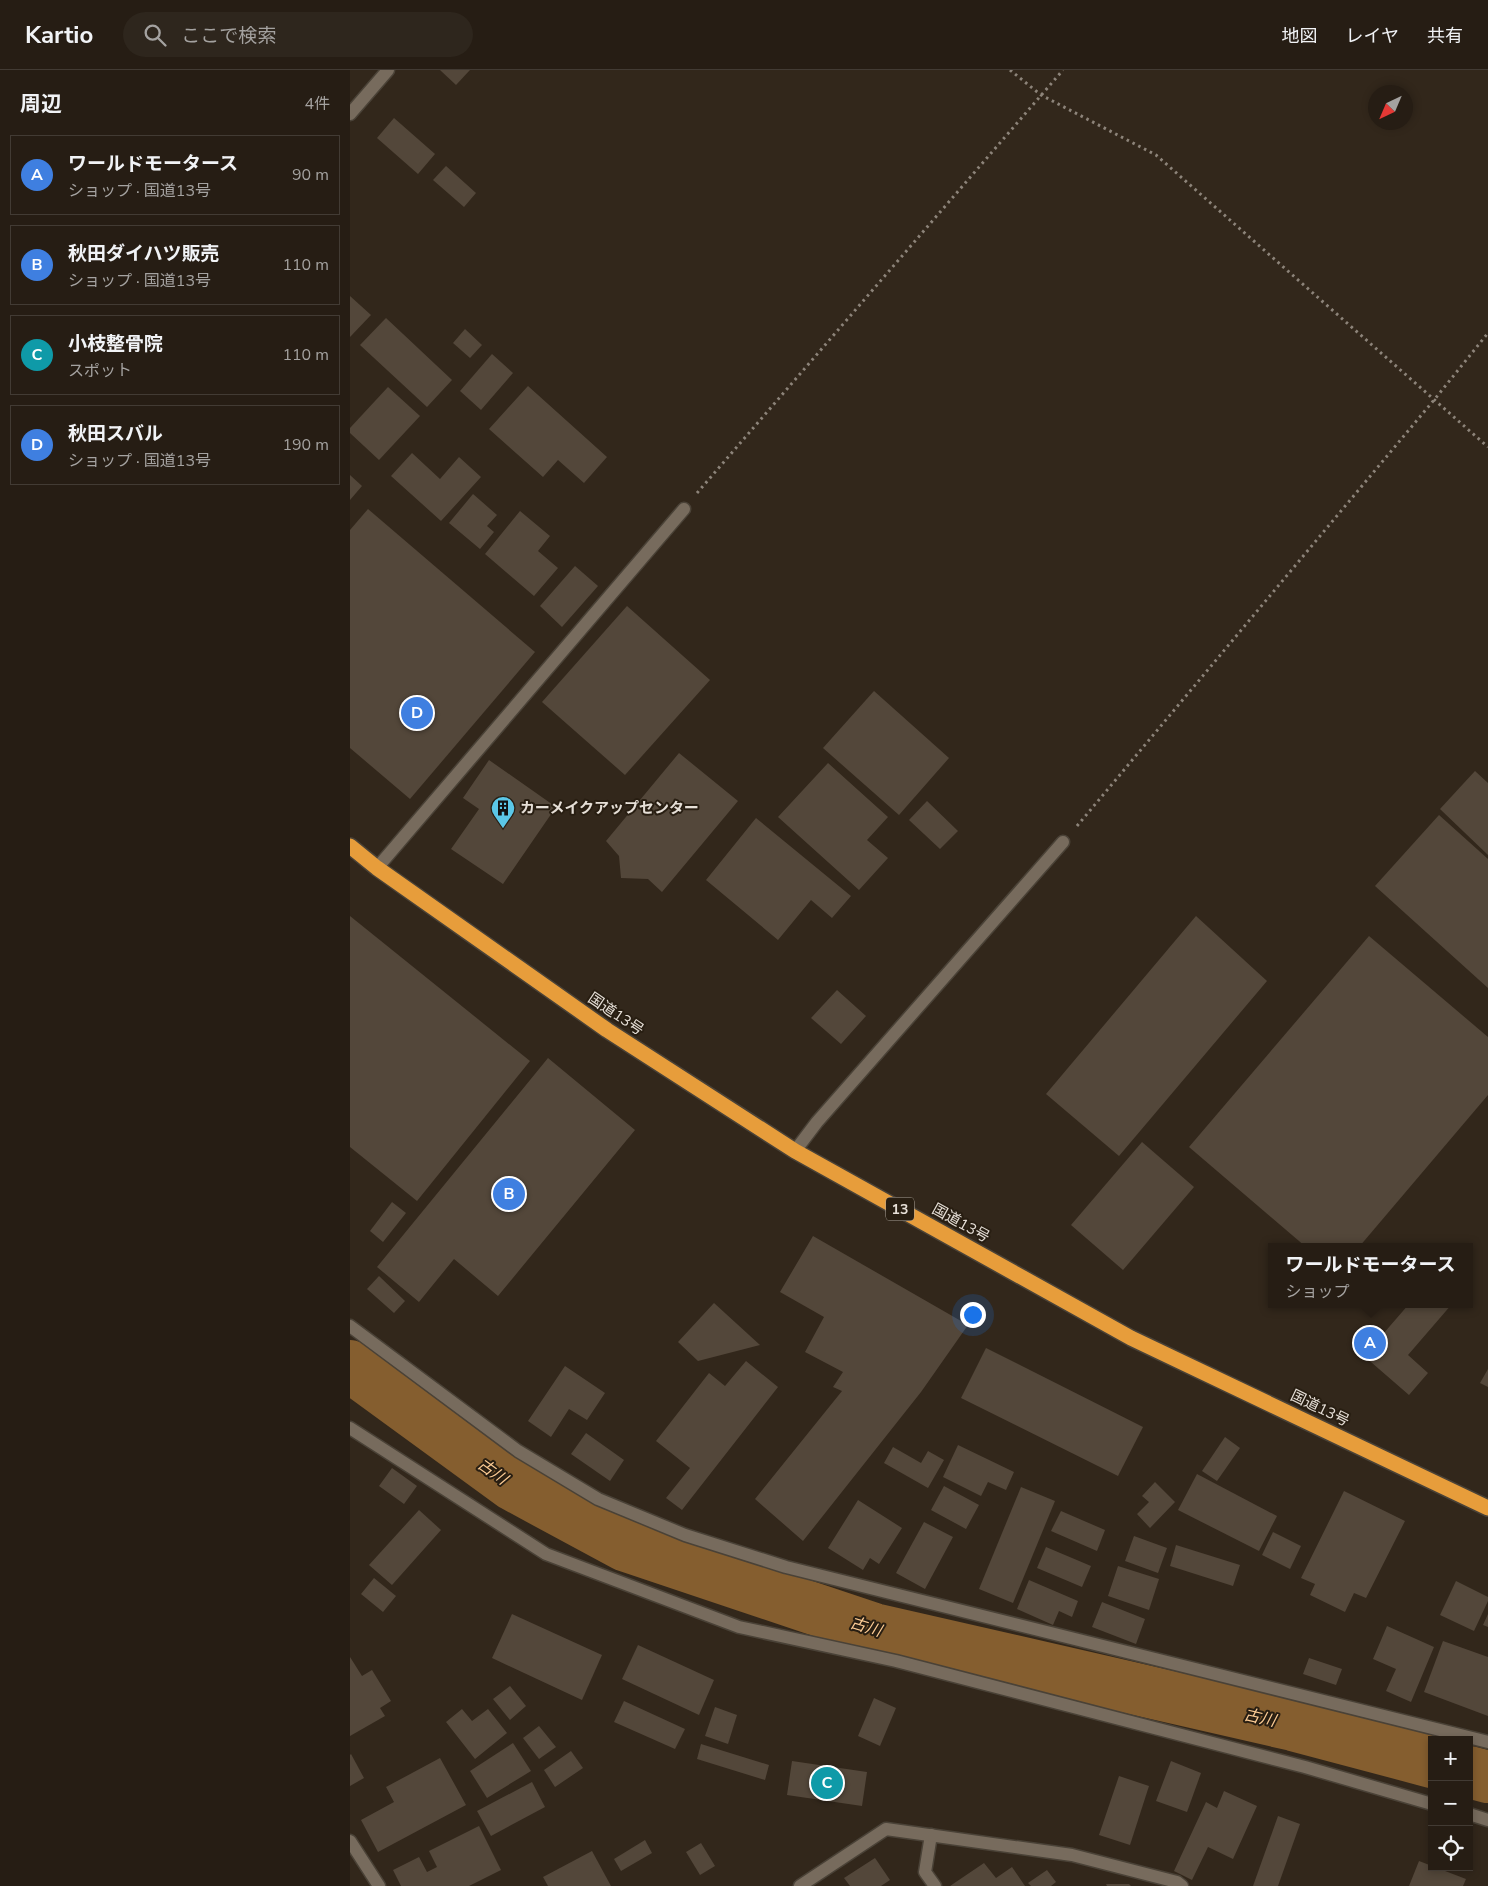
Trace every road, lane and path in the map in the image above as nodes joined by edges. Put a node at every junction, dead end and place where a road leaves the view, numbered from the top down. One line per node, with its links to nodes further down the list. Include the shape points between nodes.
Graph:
1 (388, 70): 5 (street)
2 (1010, 70): 4 (path)
3 (1062, 70): 4 (path)
4 (1041, 95): 7 (path, via 1156,155); 9 (path)
5 (350, 114)
6 (1488, 333): 7 (path)
7 (1434, 400): 8 (path); 10 (path)
8 (1488, 446)
9 (684, 509): 12 (street)
10 (1063, 842): 13 (street)
11 (350, 846): 12 (highway, 国道13号 / 13)
12 (377, 868): 13 (highway, 国道13号 / 13, via 607,1030)
13 (795, 1151): 16 (highway, 国道13号 / 13, via 1131,1338)
14 (350, 1326): 17 (street, via 518,1451 598,1499 686,1535 796,1569)
15 (350, 1428): 18 (street, via 546,1554 739,1627 896,1662 1305,1767)
16 (1488, 1508)
17 (1488, 1742)
18 (1428, 1803)
19 (1473, 1815): 20 (street)
20 (1488, 1820)
21 (931, 1835): 24 (street, via 886,1829); 25 (street, via 925,1872); 26 (street, via 1072,1855)
22 (350, 1841): 23 (street)
23 (380, 1886)
24 (800, 1886)
25 (935, 1886)
26 (1182, 1886)

